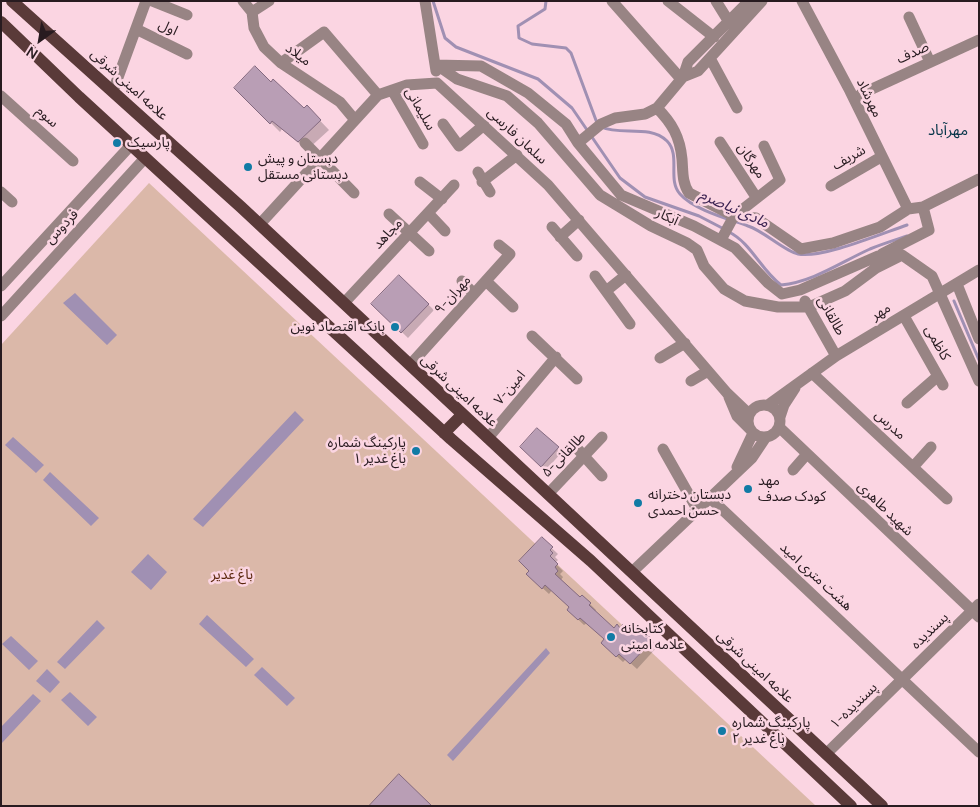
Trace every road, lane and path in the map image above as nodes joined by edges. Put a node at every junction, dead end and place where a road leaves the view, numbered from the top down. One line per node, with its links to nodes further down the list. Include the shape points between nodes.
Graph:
1 (12, 1): 29 (main road, علامه امینی شرقی)
2 (146, 1): 18 (street)
3 (152, 1): 14 (street)
4 (243, 1): 13 (street, میلاد)
5 (269, 1): 13 (street)
6 (612, 1): 26 (street)
7 (668, 1): 19 (street)
8 (716, 1): 17 (street)
9 (749, 1): 17 (street)
10 (762, 1): 22 (street)
11 (802, 1): 45 (street, مهرشاد)
12 (427, 2): 25 (street)
13 (252, 12): 24 (street, میلاد, via 254,28 264,47)
14 (187, 15)
15 (909, 18): 23 (street)
16 (1, 22): 42 (main road)
17 (729, 22): 19 (street)
18 (136, 29): 21 (street, اول); 29 (street)
19 (714, 37): 26 (street, via 688,62)
20 (979, 40): 23 (street, صدف)
21 (187, 54)
22 (710, 58): 26 (street, via 698,71); 34 (street)
23 (930, 62): 30 (street, صدف)
24 (281, 63): 31 (street, via 324,32); 35 (street, میلاد, via 340,102)
25 (435, 64): 27 (street); 40 (street, آبکار, via 481,66 505,79 566,124); 91 (street, آبکار, via 457,79 507,96 538,123 600,195 697,250 704,266 724,289 745,301 778,307)
26 (682, 78): 33 (street)
27 (437, 82): 28 (street); 37 (street, سلمان فارسی)
28 (392, 90): 31 (street); 41 (street, سلیمانی)
29 (113, 91): 65 (main road, علامه امینی شرقی)
30 (861, 94)
31 (378, 95): 35 (street)
32 (1, 96): 48 (street, سوم)
33 (657, 108): 40 (street, via 601,124); 63 (street, via 673,124 682,156 684,186 689,193)
34 (737, 108)
35 (355, 120): 47 (street)
36 (444, 124): 37 (street, via 459,146)
37 (484, 125): 44 (street, سلمان فارسی)
38 (720, 142): 56 (street, مهرگان)
39 (305, 143): 47 (street)
40 (578, 143): 70 (street, آبکار, via 621,196)
41 (423, 144)
42 (131, 145): 46 (main road); 82 (street, فردوس)
43 (764, 146): 56 (street, via 780,180)
44 (516, 155): 54 (street, via 480,177); 64 (street, سلمان فارسی)
45 (881, 157): 52 (street, شریف); 60 (street, مهرشاد)
46 (145, 158): 88 (street, فردوس); 115 (main road)
47 (319, 160): 55 (street); 65 (street)
48 (73, 162)
49 (979, 179): 59 (street)
50 (420, 182): 57 (street)
51 (454, 185): 57 (street, مجاهد)
52 (831, 186)
53 (1, 192): 58 (street)
54 (490, 192)
55 (354, 193)
56 (756, 197): 63 (street)
57 (442, 199): 61 (street, مجاهد)
58 (12, 202)
59 (924, 207): 60 (street); 75 (street, via 929,230)
60 (908, 209): 63 (street, via 880,228 801,249 756,218)
61 (428, 213): 67 (street); 68 (street, مجاهد)
62 (389, 214): 68 (street)
63 (734, 216): 70 (street)
64 (579, 220): 69 (street); 77 (street, سلمان فارسی)
65 (260, 224): 89 (main road, علامه امینی شرقی)
66 (552, 227): 69 (street)
67 (445, 232)
68 (410, 233): 72 (street); 89 (street, مجاهد)
69 (560, 237): 74 (street)
70 (721, 240): 83 (street, آبکار, via 735,248 782,294)
71 (499, 245): 80 (street, ۹-مهران, via 510,254)
72 (429, 251)
73 (902, 255): 75 (street, آبکار); 86 (street, via 932,276); 91 (street, آبکار, via 876,268 845,291)
74 (577, 256)
75 (878, 256): 83 (street, آبکار)
76 (979, 270): 81 (street, مهر)
77 (626, 275): 84 (street); 97 (street, سلمان فارسی)
78 (595, 276): 84 (street)
79 (462, 280): 87 (street)
80 (486, 281): 87 (street, ۹-مهران); 90 (street)
81 (957, 284): 86 (street, مهر); 96 (street)
82 (1, 286)
83 (800, 290): 91 (street, طالقانی)
84 (606, 291): 94 (street)
85 (1, 293): 88 (street)
86 (940, 293): 93 (street, مهر); 107 (street)
87 (474, 294): 101 (street, ۹-مهران)
88 (13, 303): 92 (street, فردوس)
89 (344, 304): 101 (main road, علامه امینی شرقی)
90 (513, 307)
91 (809, 307): 98 (street, طالقانی)
92 (1, 316)
93 (904, 316): 98 (street, مهر); 109 (street, کاظمی, via 940,381)
94 (630, 324)
95 (532, 336): 99 (street)
96 (979, 339)
97 (684, 343): 100 (street); 102 (street, سلمان فارسی)
98 (836, 356): 103 (street, مهر)
99 (556, 357): 104 (street); 118 (street, ۷-امین)
100 (660, 358)
101 (410, 365): 111 (main road, علامه امینی شرقی)
102 (708, 371): 105 (street); 108 (street, سلمان فارسی)
103 (812, 373): 106 (street, مهر); 124 (street, مدرس)
104 (577, 379)
105 (691, 381)
106 (800, 381): 110 (street, مهر); 113 (street, مهر, via 784,405)
107 (979, 381)
108 (727, 393): 112 (street, سلمان فارسی); 114 (street, سلمان فارسی, via 737,416)
109 (907, 403)
110 (768, 405): 112 (street, via 759,405); 113 (street, via 775,409)
111 (462, 414): 115 (main road); 118 (main road, علامه امینی شرقی)
112 (749, 414): 114 (street)
113 (779, 422): 116 (street, via 774,434); 122 (street, شهید طاهری)
114 (752, 431): 116 (street); 126 (street)
115 (444, 433): 137 (main road, via 591,561)
116 (766, 436): 126 (street, via 752,458)
117 (602, 437): 123 (street, ۵-طالقانی)
118 (488, 438): 128 (main road, علامه امینی شرقی)
119 (574, 445): 123 (street)
120 (931, 447): 124 (street)
121 (663, 449): 131 (street)
122 (807, 454): 125 (street); 133 (street, شهید طاهری)
123 (584, 455): 127 (street); 128 (street, ۵-طالقانی)
124 (913, 467): 130 (street, مدرس)
125 (793, 470)
126 (732, 475): 129 (street)
127 (602, 476)
128 (548, 494): 132 (main road, علامه امینی شرقی)
129 (709, 498): 131 (street); 134 (street, هشت متری امید)
130 (947, 499)
131 (697, 509): 132 (street)
132 (632, 572): 136 (main road, علامه امینی شرقی)
133 (977, 611): 134 (street, پسندیده)
134 (902, 679): 135 (street, هشت متری امید); 136 (street, ۱-پسندیده)
135 (979, 752)
136 (826, 754): 138 (main road, علامه امینی شرقی)
137 (851, 806)
138 (882, 806)

